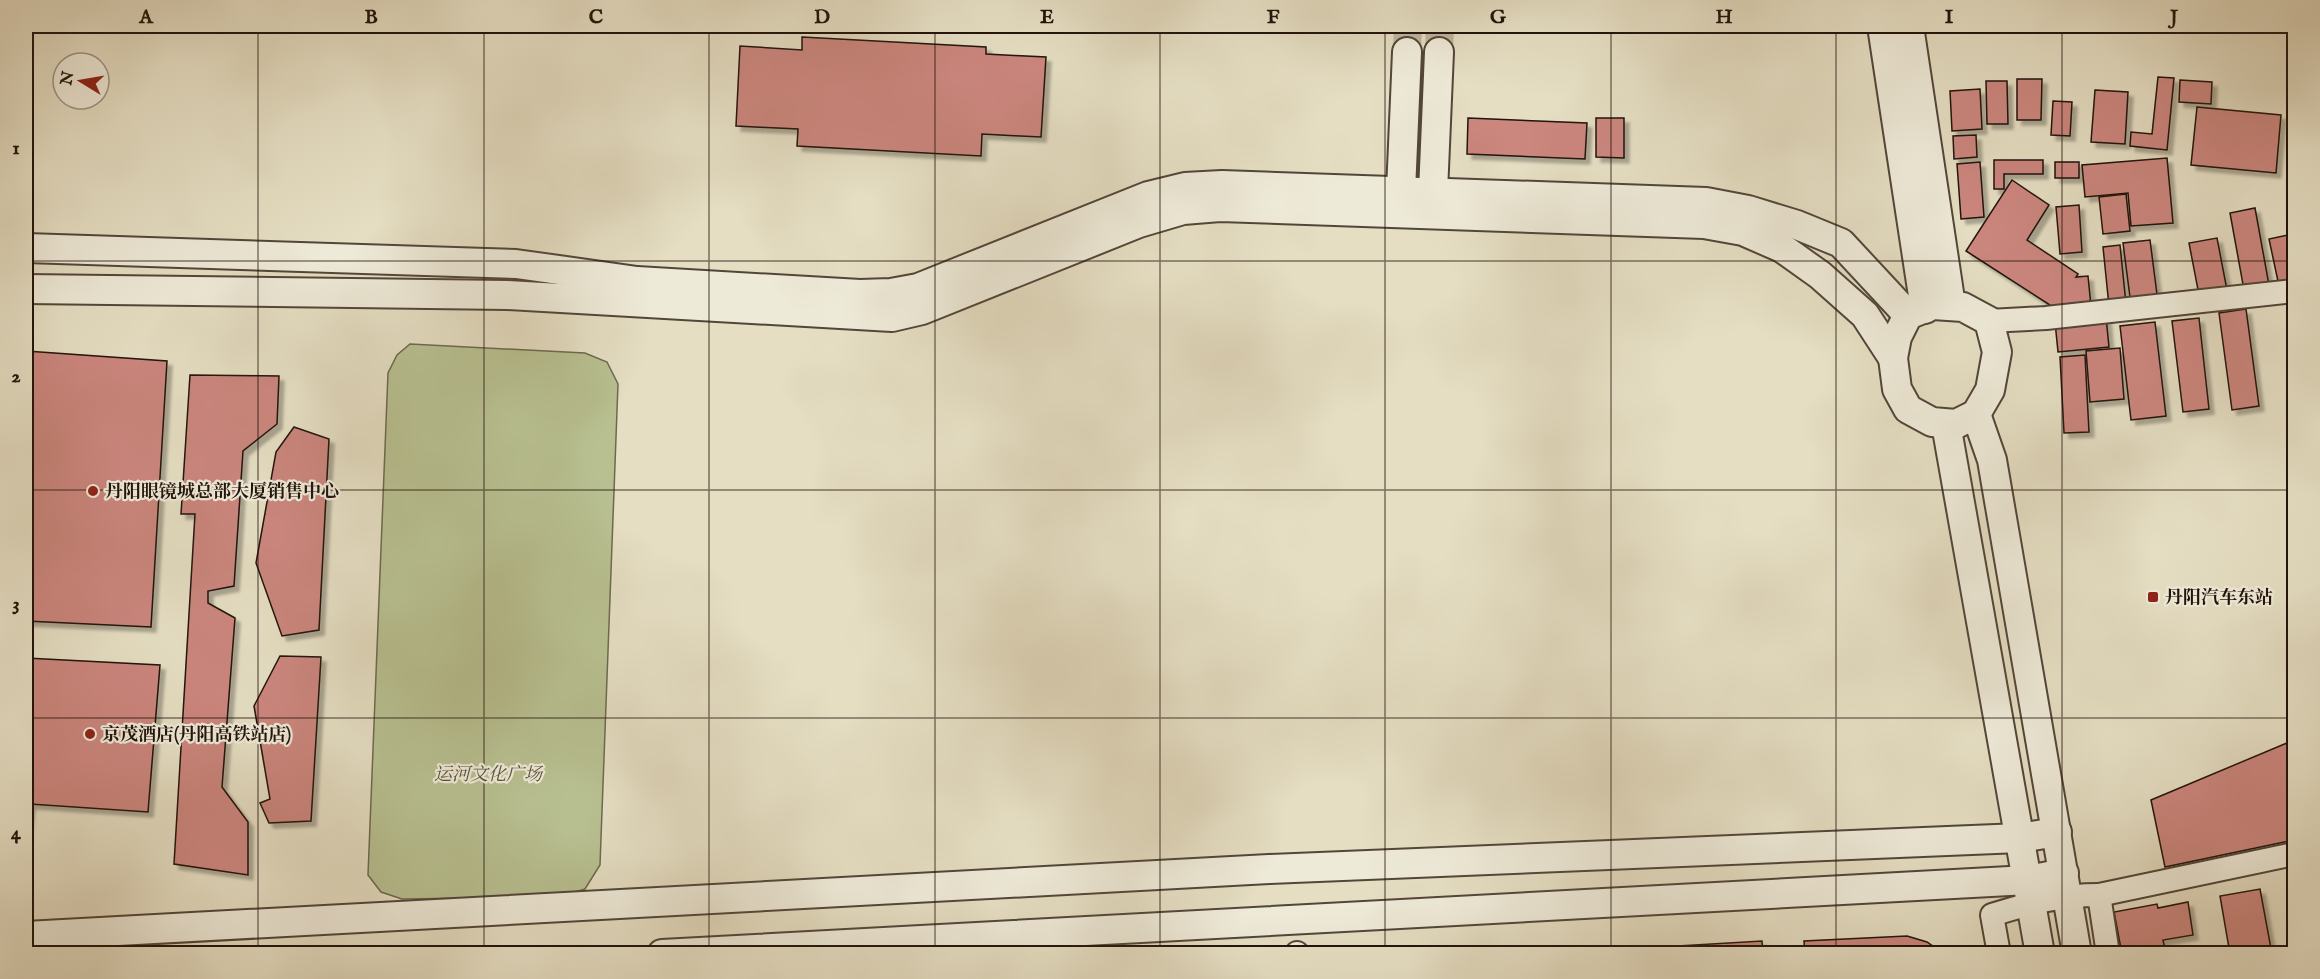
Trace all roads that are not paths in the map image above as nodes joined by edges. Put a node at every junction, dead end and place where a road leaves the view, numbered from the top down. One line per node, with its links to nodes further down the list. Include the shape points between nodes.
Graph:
1 (1882, 26): 10 (street)
2 (1909, 26): 10 (street)
3 (1407, 52): 6 (street)
4 (1439, 52): 5 (street)
5 (1433, 192): 6 (street); 10 (street, via 1706,202 1748,210 1841,243)
6 (1408, 202): 7 (street, via 1222,185 1185,187 1148,196 918,288 891,293 638,280 516,264); 8 (street, via 1184,210 1139,223 922,310 892,317 507,296); 12 (street, via 1704,224 1743,231 1782,248 1820,275 1865,315)
7 (26, 248)
8 (26, 289)
9 (2295, 291): 11 (street)
10 (1928, 310): 11 (street, via 1964,307); 12 (street, via 1897,338)
11 (1989, 321): 13 (street, via 1996,352 1989,390)
12 (1893, 358): 14 (street, via 1897,389 1908,409 1932,422)
13 (1976, 414): 14 (street, via 1956,424); 15 (street, via 1992,459)
14 (1946, 423): 16 (street)
15 (2057, 832): 16 (street); 18 (street)
16 (2020, 838): 19 (street); 21 (street, via 1269,869)
17 (2295, 854): 20 (street)
18 (2066, 884): 19 (street); 20 (street); 25 (street)
19 (2030, 892): 22 (street); 23 (street, via 1992,915); 24 (street)
20 (2099, 895): 26 (street)
21 (26, 936)
22 (662, 954)
23 (2000, 954)
24 (2040, 954)
25 (2077, 954)
26 (2109, 954)

